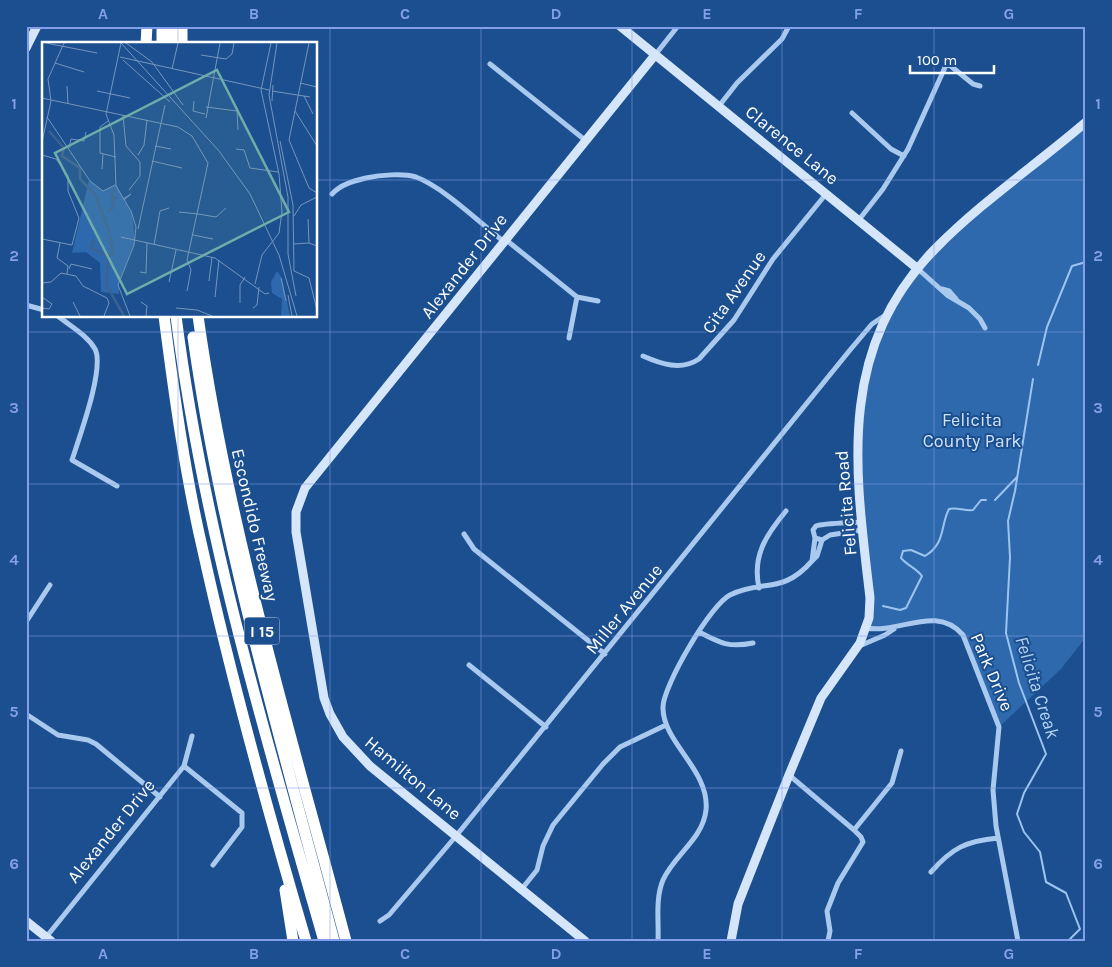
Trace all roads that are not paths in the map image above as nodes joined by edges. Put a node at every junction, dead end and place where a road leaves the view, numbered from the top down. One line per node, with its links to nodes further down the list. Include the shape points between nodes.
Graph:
1 (37, 26): 13 (street)
2 (146, 26): 9 (highway)
3 (162, 26): 10 (highway)
4 (173, 26): 11 (highway)
5 (182, 26): 12 (highway)
6 (620, 26): 14 (street, Clarence Lane)
7 (678, 26): 14 (street)
8 (789, 26): 17 (street, via 782,39 737,83)
9 (146, 42)
10 (162, 42)
11 (173, 42)
12 (182, 42)
13 (26, 48)
14 (655, 55): 17 (street, Clarence Lane); 20 (street, Alexander Drive)
15 (490, 64): 20 (street)
16 (980, 86): 21 (street, via 947,63)
17 (719, 106): 23 (street, Clarence Lane)
18 (852, 113): 21 (street, via 891,149)
19 (1086, 122): 26 (street, Felicita Road, via 980,208)
20 (585, 140): 25 (street, Alexander Drive)
21 (904, 156): 24 (street)
22 (332, 194): 25 (street, via 338,188 374,176 414,176 430,184)
23 (826, 194): 24 (street, Clarence Lane); 39 (street, Cita Avenue, via 773,259 734,320 699,359 677,366 661,364)
24 (858, 221): 26 (street, Clarence Lane)
25 (504, 240): 27 (street); 41 (street, Alexander Drive)
26 (918, 269): 31 (street, Felicita Road); 37 (street, Clarence Lane, via 946,295 980,319)
27 (577, 297): 28 (street); 38 (street)
28 (598, 301)
29 (26, 305): 30 (street)
30 (42, 309)
31 (887, 314): 43 (street, Felicita Road, via 868,362 858,416); 56 (street, Miller Avenue, via 872,324 850,350)
32 (60, 318): 40 (street, via 94,348 98,367 72,460)
33 (164, 318): 69 (highway, I 15, via 202,550)
34 (176, 318): 79 (highway, via 214,531 242,646)
35 (191, 318): 80 (highway, via 205,421 231,547)
36 (198, 318): 75 (highway, Escondido Freeway / I 15, via 216,434 236,527)
37 (985, 328)
38 (569, 338)
39 (643, 356)
40 (116, 486)
41 (300, 498): 67 (street, Hamilton Lane, via 296,532 320,680 330,714 343,737 360,756)
42 (786, 512): 49 (street, via 756,560)
43 (863, 526): 45 (street, via 820,524 813,530); 46 (street); 51 (street, Felicita Road, via 870,598)
44 (464, 534): 56 (street, via 474,548)
45 (815, 538): 46 (street); 47 (street)
46 (822, 540): 47 (street)
47 (812, 561): 49 (street, via 800,574 782,584)
48 (50, 585): 50 (street)
49 (759, 588): 53 (street, via 730,595 715,607)
50 (26, 622)
51 (866, 628): 52 (street, Park Drive); 55 (street, Felicita Road)
52 (894, 628): 55 (street, Park Drive, via 881,638); 68 (street, Park Drive, via 933,619 950,624 963,635 999,727 993,790)
53 (699, 632): 54 (street, via 735,647); 59 (street, via 669,684 663,707)
54 (753, 643)
55 (857, 647): 64 (street, Felicita Road, via 820,698)
56 (605, 654): 60 (street, Miller Avenue)
57 (469, 665): 60 (street)
58 (26, 714): 65 (street, via 58,735 96,744)
59 (666, 725): 72 (street, via 620,747 603,764 554,825 543,846 537,870); 84 (street, via 697,774 706,798 702,827 663,880 659,898)
60 (546, 727): 67 (street, Miller Avenue)
61 (192, 736): 63 (street, Alexander Drive)
62 (901, 751): 66 (street, via 892,783)
63 (184, 766): 65 (street, Alexander Drive); 70 (street, via 242,813 242,827)
64 (789, 775): 66 (street); 85 (street, Felicita Road, via 738,904)
65 (160, 797): 76 (street, Alexander Drive)
66 (854, 830): 86 (street, via 863,842 838,883 827,911)
67 (456, 836): 72 (street, Hamilton Lane); 74 (street, Miller Avenue, via 389,915)
68 (998, 838): 71 (street, via 962,845 946,854); 87 (street, Park Drive)
69 (283, 864): 77 (highway); 78 (highway, I 15)
70 (213, 865)
71 (931, 872)
72 (522, 890): 83 (street, Hamilton Lane)
73 (26, 921): 76 (street)
74 (380, 921)
75 (342, 925): 81 (highway, Escondido Freeway / I 15); 82 (highway)
76 (47, 940)
77 (293, 941)
78 (306, 941)
79 (324, 941)
80 (334, 941)
81 (346, 941)
82 (354, 941)
83 (585, 941)
84 (658, 941)
85 (731, 941)
86 (828, 941)
87 (1018, 941)

